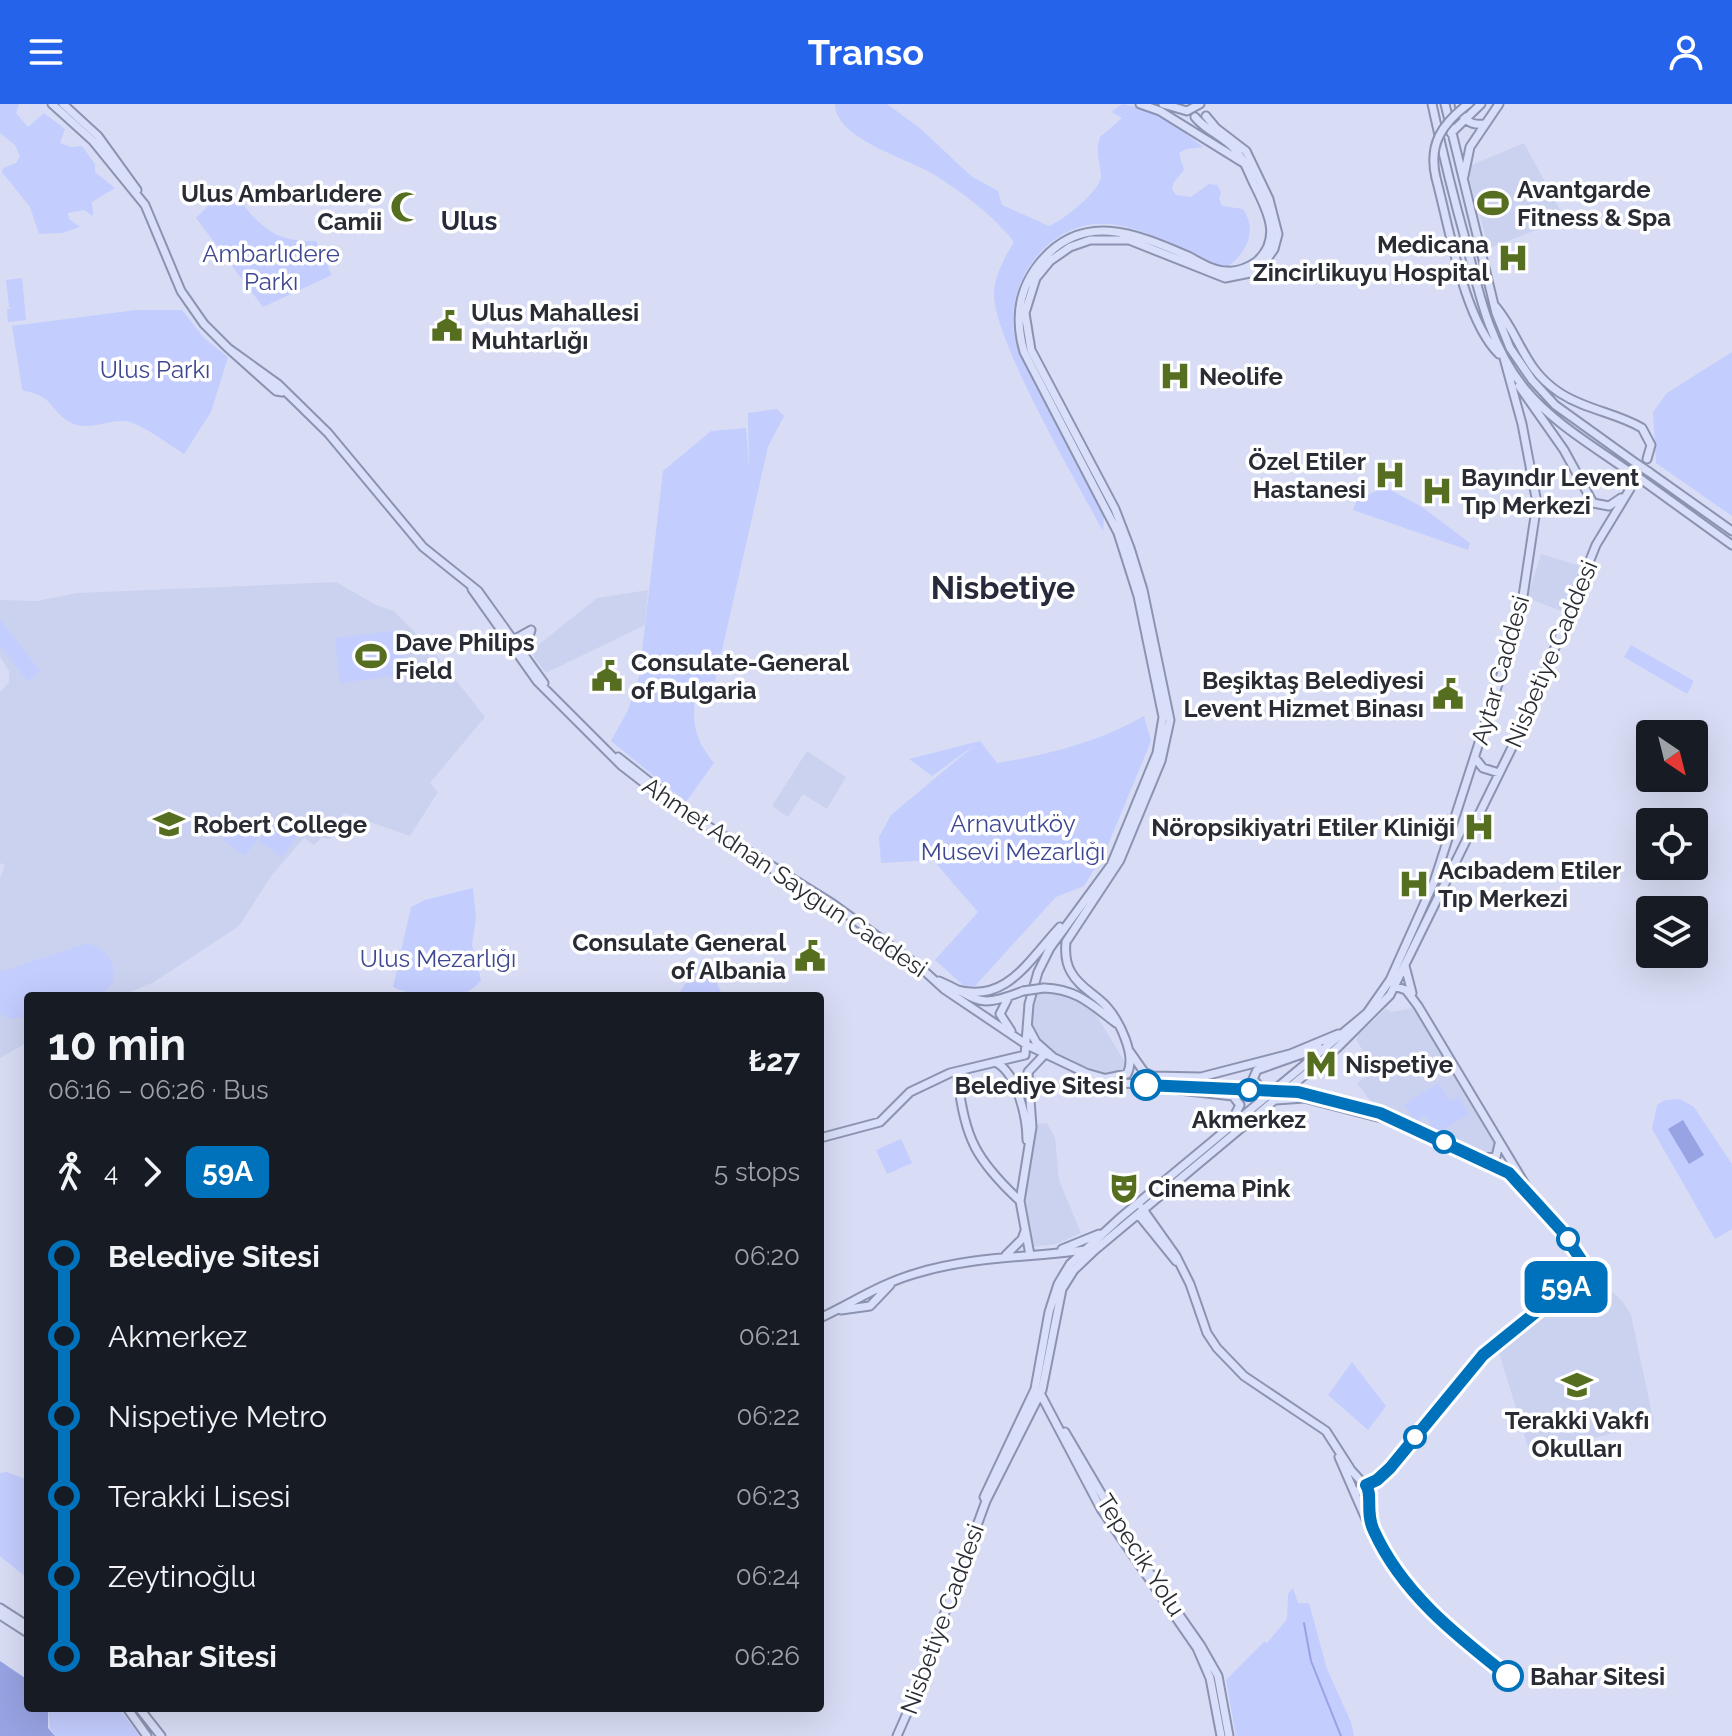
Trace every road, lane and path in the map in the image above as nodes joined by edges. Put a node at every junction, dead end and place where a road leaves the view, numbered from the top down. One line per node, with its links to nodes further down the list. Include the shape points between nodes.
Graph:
1 (52, 104): 18 (main road)
2 (63, 104): 18 (main road)
3 (1140, 104): 19 (main road)
4 (1163, 104): 12 (main road)
5 (1200, 104): 12 (main road, via 1193,110)
6 (1432, 104): 22 (main road, via 1481,298)
7 (1445, 104): 17 (main road)
8 (1459, 104): 15 (main road)
9 (1468, 104): 22 (main road, bridge, via 1445,124 1432,160 1473,311 1486,340)
10 (1481, 104): 15 (main road)
11 (1499, 104): 16 (main road)
12 (1177, 107)
13 (1206, 116): 45 (main road, via 1246,151 1272,207 1278,234 1265,262 1250,273 1225,278 1129,240 1090,240 1060,253 1042,270 1025,313 1031,350 1109,497 1130,548 1169,711 1166,748 1120,860 1066,942 1070,971 1109,1009)
14 (1195, 117): 19 (main road, via 1236,150)
15 (1465, 119): 16 (main road); 17 (main road)
16 (1484, 124): 20 (main road, via 1466,157)
17 (1451, 133): 20 (main road)
18 (92, 134): 27 (main road, via 125,172 156,225 181,291 204,324 328,433 423,547)
19 (1244, 163): 36 (main road, via 1271,225 1266,249 1248,267 1223,271 1135,234 1101,231 1056,248 1033,272 1021,297 1024,352 1102,497 1128,562 1163,717 1157,753 1120,846)
20 (1463, 187): 21 (main road)
21 (1495, 306): 24 (main road, via 1527,360 1556,390 1642,428 1651,445); 25 (main road, bridge, via 1510,348 1539,389)
22 (1504, 358): 23 (main road); 32 (main road, Aytar Caddesi, via 1537,511 1515,634)
23 (1518, 380): 26 (main road, bridge, via 1556,419); 33 (main road, Nisbetiye Caddesi, via 1593,503 1614,505 1630,489 1596,545 1550,667)
24 (1647, 459)
25 (1732, 531)
26 (1732, 545)
27 (472, 589): 28 (main road, via 486,599); 29 (main road)
28 (515, 639): 29 (main road); 30 (main road); 30 (main road, via 531,630)
29 (514, 649): 30 (main road); 31 (main road)
30 (524, 652): 31 (main road)
31 (549, 692): 39 (main road, Ahmet Adnan Saygun Caddesi, via 611,754 679,805)
32 (1475, 756): 33 (main road, via 1483,768); 34 (main road, Aytar Caddesi)
33 (1499, 773): 35 (main road, Nisbetiye Caddesi)
34 (1457, 811): 35 (main road, via 1467,815); 38 (main road, Aytar Caddesi, via 1434,882)
35 (1472, 827): 37 (main road, Nisbetiye Caddesi)
36 (1079, 909): 41 (main road, via 1004,986 982,994); 44 (main road, via 1043,961)
37 (1405, 963): 40 (main road, Nisbetiye Caddesi); 43 (main road)
38 (1394, 972): 40 (main road, Nisbetiye Caddesi)
39 (934, 978): 41 (main road); 47 (main road, Ahmet Adnan Saygun Caddesi)
40 (1392, 985): 43 (main road, via 1406,990); 46 (main road, Nisbetiye Caddesi); 59 (main road, Nisbetiye Caddesi, via 1385,1001 1356,1032)
41 (954, 989): 42 (main road, via 982,1002)
42 (1011, 996): 45 (main road, bridge, via 1044,988 1068,991 1088,999); 47 (main road, via 1000,1014)
43 (1418, 1006): 63 (main road)
44 (1027, 1021): 48 (main road); 51 (main road, via 1032,1037)
45 (1117, 1025): 49 (main road)
46 (1351, 1027): 49 (main road, via 1310,1047 1201,1077 1152,1076); 58 (main road, via 1312,1052 1257,1070 1253,1079); 61 (main road, Nisbetiye Caddesi)
47 (1016, 1037): 48 (main road, Ahmet Adnan Saygun Caddesi)
48 (1027, 1045): 50 (main road, Ahmet Adnan Saygun Caddesi); 52 (main road, via 1025,1055)
49 (1128, 1050): 56 (main road, via 1127,1074)
50 (1044, 1055): 51 (main road, Ahmet Adnan Saygun Caddesi); 65 (main road, via 1028,1072 1032,1127)
51 (1055, 1059): 56 (main road, Ahmet Adnan Saygun Caddesi)
52 (997, 1063): 53 (main road); 65 (main road, via 1013,1084 1027,1134)
53 (964, 1069): 54 (main road); 55 (main road)
54 (950, 1073): 55 (main road); 62 (main road, via 910,1092 880,1122)
55 (958, 1079): 67 (main road, via 960,1104 979,1157)
56 (1103, 1079): 57 (main road, Ahmet Adnan Saygun Caddesi)
57 (1141, 1086): 58 (main road, Ahmet Adnan Saygun Caddesi); 61 (main road, via 1233,1096 1239,1109)
58 (1265, 1090): 60 (main road, Ahmet Adnan Saygun Caddesi, bridge, via 1359,1105)
59 (1270, 1102): 60 (main road, via 1304,1098); 68 (main road, Nisbetiye Caddesi)
60 (1396, 1120): 64 (main road)
61 (1225, 1132): 68 (main road, Nisbetiye Caddesi)
62 (824, 1137)
63 (1498, 1140): 64 (main road, via 1500,1151 1493,1159); 66 (main road)
64 (1466, 1152): 66 (main road)
65 (1026, 1162): 67 (main road)
66 (1512, 1171): 72 (main road)
67 (1020, 1201): 69 (main road)
68 (1138, 1210): 70 (main road, Nisbetiye Caddesi); 70 (main road, Nisbetiye Caddesi); 85 (main road, via 1168,1243 1217,1348 1251,1382)
69 (1025, 1229): 74 (main road); 75 (main road)
70 (1093, 1244): 71 (main road); 73 (main road); 83 (main road, Nisbetiye Caddesi, via 1062,1289)
71 (1085, 1249): 73 (main road); 76 (main road, Nisbetiye Caddesi)
72 (1577, 1251)
73 (1062, 1252): 74 (main road); 76 (main road, via 1071,1255)
74 (1030, 1255): 75 (main road)
75 (1006, 1256): 77 (main road)
76 (1070, 1264): 83 (main road, Nisbetiye Caddesi, via 1049,1312)
77 (898, 1280): 78 (main road); 79 (main road)
78 (865, 1294): 79 (main road); 80 (main road); 81 (main road)
79 (877, 1299): 80 (main road)
80 (861, 1306): 81 (main road)
81 (834, 1312): 82 (main road)
82 (824, 1316)
83 (1042, 1374): 84 (main road, Nisbetiye Caddesi); 86 (main road, Tepecik Yolu, via 1051,1407); 90 (main road, Nisbetiye Caddesi, via 991,1478)
84 (1040, 1399): 86 (main road, Tepecik Yolu); 90 (main road, Nisbetiye Caddesi)
85 (1317, 1426): 87 (main road); 88 (main road, via 1336,1451)
86 (1087, 1477): 95 (main road, Tepecik Yolu)
87 (1365, 1484): 88 (main road); 89 (main road)
88 (1356, 1495): 89 (main road); 89 (main road, via 1373,1530 1367,1512)
89 (1370, 1498)
90 (986, 1501): 100 (main road, Nisbetiye Caddesi)
91 (0, 1608): 93 (main road)
92 (0, 1615): 94 (main road)
93 (24, 1623)
94 (24, 1630)
95 (1216, 1680): 101 (main road, via 1212,1688); 102 (main road, Tepecik Yolu)
96 (130, 1712): 99 (main road)
97 (142, 1712): 98 (main road)
98 (159, 1733): 99 (main road)
99 (148, 1736)
100 (897, 1736)
101 (1221, 1736)
102 (1229, 1736)

